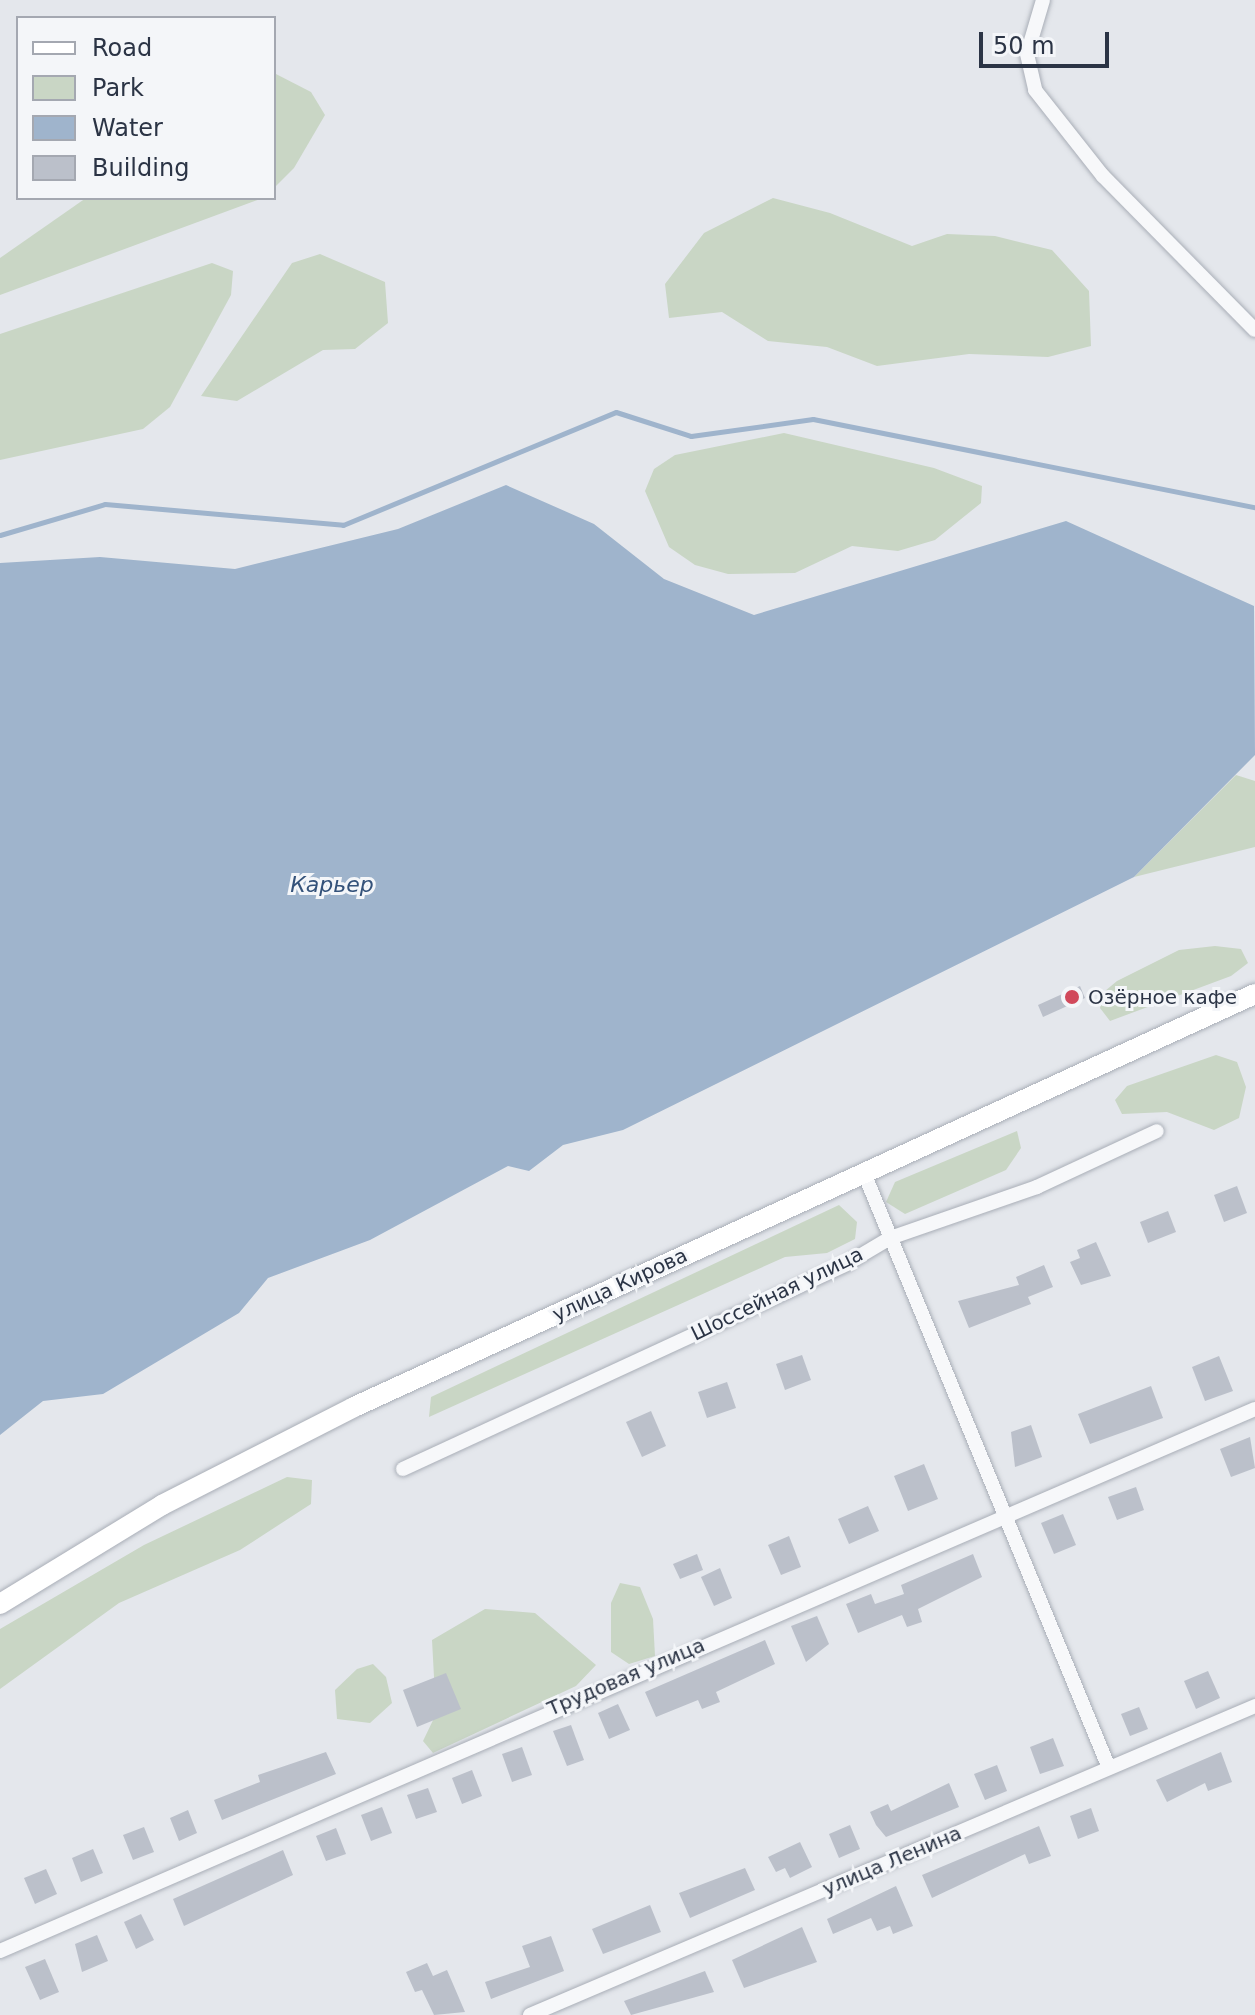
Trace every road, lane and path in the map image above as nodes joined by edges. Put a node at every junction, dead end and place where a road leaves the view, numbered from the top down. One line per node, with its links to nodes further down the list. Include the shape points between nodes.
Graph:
1 (1043, 0): 2 (street, via 1027,54 1035,90 1103,176)
2 (1255, 330)
3 (1255, 994): 5 (main road, улица Кирова)
4 (1157, 1131): 6 (street, Шоссейная улица, via 1037,1187)
5 (864, 1173): 6 (street); 10 (main road, улица Кирова, via 302,1433 162,1505)
6 (890, 1238): 8 (street, Шоссейная улица); 9 (street)
7 (1255, 1409): 9 (street, Трудовая улица)
8 (403, 1469)
9 (1000, 1516): 12 (street); 13 (street, Трудовая улица)
10 (0, 1604)
11 (1255, 1706): 12 (street, улица Ленина)
12 (1109, 1768): 14 (street, улица Ленина)
13 (0, 1951)
14 (530, 2015)

